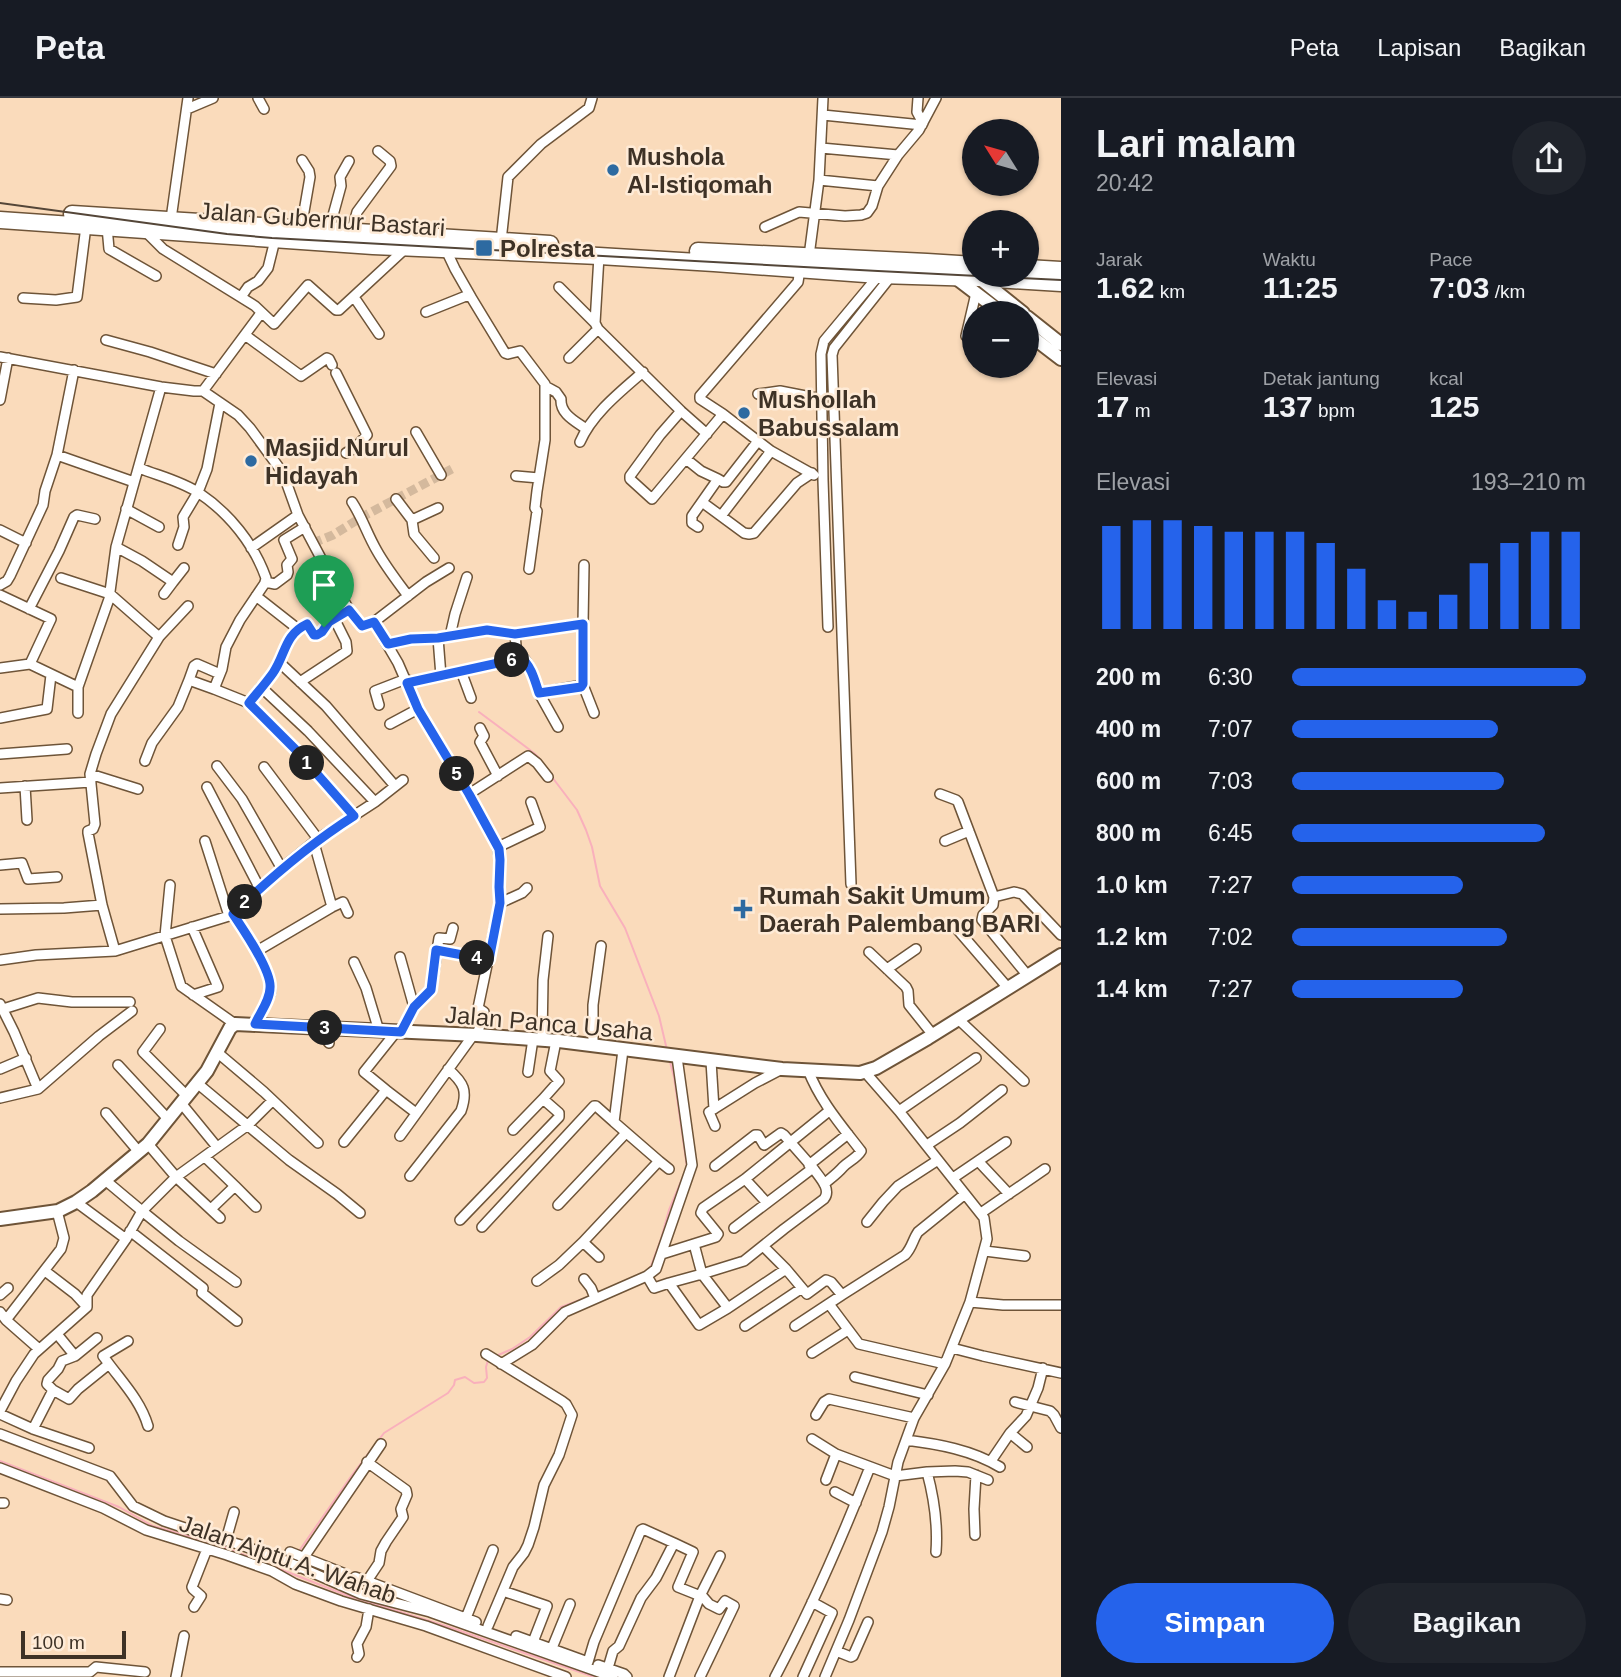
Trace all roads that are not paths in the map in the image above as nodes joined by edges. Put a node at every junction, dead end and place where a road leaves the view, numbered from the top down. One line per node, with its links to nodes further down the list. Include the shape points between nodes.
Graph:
1 (188, 98): 8 (street)
2 (213, 98): 8 (street)
3 (258, 98): 9 (street)
4 (592, 98): 32 (street, via 589,108 541,144 508,177)
5 (823, 98): 10 (street)
6 (918, 98): 11 (street)
7 (936, 98): 11 (street)
8 (187, 109): 21 (street)
9 (264, 109)
10 (823, 116): 11 (street); 12 (street)
11 (922, 124): 14 (street)
12 (821, 148): 14 (street); 17 (street)
13 (378, 152): 29 (street, via 391,166 357,212)
14 (898, 155): 18 (street)
15 (302, 160): 26 (street, via 310,173)
16 (349, 161): 28 (street, via 340,177)
17 (819, 180): 18 (street); 20 (street)
18 (878, 186): 20 (street, via 867,213)
19 (0, 211): 21 (highway, Jalan Gubernur Bastari)
20 (816, 213): 25 (street, via 795,213); 37 (street)
21 (171, 219): 26 (highway, Jalan Gubernur Bastari)
22 (0, 220): 23 (highway, Jalan Gubernur Bastari)
23 (86, 226): 24 (highway, Jalan Gubernur Bastari); 51 (street, via 78,297)
24 (107, 227): 27 (highway, Jalan Gubernur Bastari); 43 (street, via 109,249)
25 (765, 227)
26 (301, 229): 28 (highway, Jalan Gubernur Bastari)
27 (143, 230): 31 (highway, Jalan Gubernur Bastari); 50 (street, via 176,258)
28 (329, 230): 29 (highway, Jalan Gubernur Bastari)
29 (352, 231): 30 (highway, Jalan Gubernur Bastari)
30 (373, 239): 31 (highway, Jalan Gubernur Bastari); 32 (highway, Jalan Gubernur Bastari); 33 (highway, Jalan Gubernur Bastari)
31 (275, 240): 50 (street, via 268,268)
32 (502, 241): 36 (highway, Jalan Gubernur Bastari)
33 (406, 248): 34 (highway, Jalan Gubernur Bastari); 52 (street)
34 (446, 250): 35 (highway, Jalan Gubernur Bastari); 49 (street)
35 (599, 257): 36 (highway, Jalan Gubernur Bastari); 57 (street)
36 (714, 257): 37 (highway, Jalan Gubernur Bastari)
37 (805, 263): 40 (highway, Jalan Gubernur Bastari, via 936,263); 41 (highway, Jalan Gubernur Bastari); 80 (street, via 798,282 700,396)
38 (1039, 269): 39 (highway)
39 (1061, 270)
40 (962, 272)
41 (886, 275): 42 (highway, Jalan Gubernur Bastari); 62 (street); 65 (street)
42 (962, 275)
43 (156, 276)
44 (1039, 281): 45 (highway, Jalan Gubernur Bastari)
45 (1061, 283)
46 (559, 287): 57 (street)
47 (981, 287): 53 (street)
48 (987, 287): 54 (street)
49 (471, 296): 55 (street); 72 (street, via 505,353 520,351)
50 (241, 297): 56 (street)
51 (23, 298)
52 (354, 298): 56 (street, via 338,310 308,285 275,324); 59 (street)
53 (992, 301)
54 (1007, 301)
55 (426, 312)
56 (261, 313): 60 (street)
57 (597, 326): 67 (street); 70 (street)
58 (1039, 327): 64 (street)
59 (379, 334)
60 (245, 335): 71 (street); 87 (street, via 301,376 329,359 366,435)
61 (106, 340): 71 (street)
62 (824, 341): 65 (street); 76 (street)
63 (1039, 342): 68 (street)
64 (1061, 344)
65 (834, 348): 96 (street)
66 (4, 358): 69 (street); 77 (street)
67 (569, 358)
68 (1061, 359)
69 (74, 370): 73 (street); 88 (street)
70 (643, 372): 79 (street); 81 (street)
71 (216, 374): 74 (street)
72 (545, 386): 81 (street, via 556,391 563,410); 94 (street, via 545,440)
73 (161, 387): 74 (street); 90 (street)
74 (203, 391): 78 (street)
75 (758, 394): 76 (street, via 780,391)
76 (821, 399): 97 (street)
77 (0, 400)
78 (220, 402): 99 (street); 105 (street, via 239,415 280,469)
79 (681, 411): 83 (street); 89 (street, via 630,479 651,498)
80 (723, 414): 83 (street); 84 (street)
81 (586, 429): 85 (street)
82 (416, 432): 92 (street)
83 (706, 434): 89 (street)
84 (758, 441): 86 (street); 95 (street, via 726,482)
85 (580, 442)
86 (771, 452): 91 (street); 106 (street)
87 (346, 453)
88 (57, 455): 98 (street); 113 (street)
89 (686, 459): 95 (street)
90 (139, 468): 98 (street); 99 (street)
91 (812, 473): 97 (street); 106 (street, via 797,483 754,533 744,533)
92 (441, 475)
93 (516, 476): 94 (street)
94 (539, 478): 121 (street)
95 (718, 479): 102 (street)
96 (836, 479): 97 (street); 199 (street)
97 (823, 480): 140 (street)
98 (134, 482): 104 (street)
99 (198, 492): 114 (street, via 183,517); 116 (street, via 233,523)
100 (396, 499): 108 (street)
101 (352, 502): 132 (street, via 378,553)
102 (702, 502): 106 (street); 111 (street, via 691,519)
103 (438, 508): 108 (street)
104 (127, 509): 109 (street); 115 (street)
105 (298, 515): 110 (street); 116 (street)
106 (721, 516)
107 (95, 519): 135 (street, via 75,517)
108 (412, 520): 117 (street, via 414,534)
109 (159, 527)
110 (305, 527): 125 (street, via 284,540 292,559 287,575 275,584); 126 (street)
111 (698, 527)
112 (0, 530): 113 (street)
113 (26, 543): 127 (street, via 8,581)
114 (178, 545)
115 (116, 547): 124 (street); 128 (street)
116 (251, 548): 125 (street)
117 (434, 558)
118 (584, 565): 139 (street)
119 (184, 568): 124 (street)
120 (449, 568): 132 (street)
121 (529, 569)
122 (467, 577): 143 (street)
123 (61, 578): 128 (street)
124 (173, 582): 129 (street)
125 (265, 582): 131 (street)
126 (333, 582): 133 (street); 136 (street)
127 (0, 585)
128 (110, 594): 144 (street); 159 (street)
129 (164, 594)
130 (0, 596): 135 (street)
131 (256, 596): 141 (street); 152 (street, via 226,647)
132 (408, 596): 138 (street)
133 (310, 599)
134 (188, 606): 144 (street)
135 (29, 609): 149 (street, via 51,620)
136 (349, 610): 137 (street); 138 (street, via 362,626)
137 (334, 618): 141 (street, via 317,635 307,624); 157 (street, via 347,651)
138 (374, 622): 146 (street)
139 (583, 624): 142 (street); 158 (street)
140 (828, 626)
141 (298, 629): 148 (street)
142 (515, 634): 143 (street, via 492,630); 147 (street)
143 (450, 636): 145 (street)
144 (159, 637): 180 (street, via 111,714)
145 (438, 638): 146 (street); 154 (street)
146 (388, 644): 156 (street)
147 (517, 658): 151 (street); 162 (street, via 525,661)
148 (279, 663): 157 (street); 160 (street)
149 (30, 664): 150 (street); 153 (street)
150 (0, 668)
151 (461, 671): 154 (street); 163 (street)
152 (220, 674): 155 (street, via 195,665); 161 (street)
153 (51, 675): 159 (street); 169 (street, via 47,709)
154 (441, 676): 156 (street)
155 (189, 680): 161 (street); 175 (street)
156 (406, 681): 165 (street, via 375,691); 166 (street)
157 (300, 682): 187 (street, via 399,783)
158 (583, 685): 162 (street); 168 (street)
159 (78, 687): 167 (street)
160 (261, 687): 164 (street); 187 (street)
161 (214, 689): 164 (street)
162 (539, 693): 171 (street)
163 (471, 698)
164 (249, 703): 189 (street)
165 (379, 705)
166 (418, 709): 170 (street); 185 (street)
167 (78, 713)
168 (594, 713)
169 (0, 718)
170 (390, 724)
171 (558, 727)
172 (480, 728): 178 (street, via 484,736 480,742)
173 (67, 749): 174 (street)
174 (0, 754)
175 (145, 761)
176 (217, 766): 197 (street, via 242,799)
177 (264, 767): 193 (street)
178 (498, 776): 179 (street, via 529,756); 185 (street)
179 (548, 777)
180 (91, 778): 181 (street); 184 (street); 205 (street, via 95,824 88,834)
181 (25, 786): 183 (street); 190 (street)
182 (207, 787): 202 (street)
183 (0, 788)
184 (138, 789)
185 (469, 794): 195 (street)
186 (940, 794): 191 (street, via 957,801)
187 (375, 802): 189 (street)
188 (531, 802): 195 (street, via 540,827)
189 (354, 816): 193 (street)
190 (27, 820)
191 (969, 831): 194 (street); 203 (street)
192 (205, 841): 209 (street)
193 (316, 841): 197 (street); 206 (street)
194 (945, 841)
195 (498, 847): 204 (street)
196 (0, 865): 198 (street, via 22,863 28,879)
197 (282, 869): 202 (street)
198 (57, 877)
199 (851, 884)
200 (170, 885): 214 (street)
201 (527, 888): 204 (street)
202 (260, 889): 209 (street)
203 (994, 897): 213 (street, via 1022,894); 228 (street, via 982,920)
204 (500, 903): 225 (street)
205 (102, 905): 207 (street); 219 (street)
206 (332, 907): 208 (street, via 343,902); 220 (street)
207 (0, 909)
208 (348, 912)
209 (231, 915): 210 (street); 220 (street)
210 (192, 927): 214 (street); 230 (street, via 218,987)
211 (453, 928): 218 (street, via 450,939 439,938)
212 (957, 929): 229 (street)
213 (1061, 935)
214 (165, 936): 219 (street); 230 (street, via 181,986)
215 (548, 936): 242 (street)
216 (601, 946): 245 (street)
217 (916, 949): 227 (street)
218 (436, 950): 225 (street); 232 (street, via 431,990)
219 (115, 951): 224 (street)
220 (257, 951): 235 (street, via 271,984)
221 (869, 952): 227 (street)
222 (1061, 955): 228 (street, Jalan Panca Usaha)
223 (400, 957): 232 (street)
224 (0, 960)
225 (489, 960): 240 (street, via 478,1007 484,1012)
226 (354, 962): 238 (street)
227 (887, 969): 241 (street, via 906,987 909,1005)
228 (1027, 976): 229 (street, Jalan Panca Usaha)
229 (1008, 988): 233 (street, Jalan Panca Usaha)
230 (193, 995): 234 (street)
231 (1, 1007): 249 (street); 261 (street, via 38,998 131,1007)
232 (414, 1007): 239 (street)
233 (958, 1019): 241 (street, Jalan Panca Usaha); 259 (street)
234 (235, 1024): 235 (street, Jalan Panca Usaha); 247 (street)
235 (255, 1024): 236 (street, Jalan Panca Usaha)
236 (317, 1028): 238 (street, Jalan Panca Usaha); 244 (street)
237 (160, 1029): 265 (street, via 143,1053)
238 (379, 1031): 239 (street, Jalan Panca Usaha)
239 (399, 1032): 240 (street, Jalan Panca Usaha); 262 (street, via 364,1072)
240 (475, 1035): 242 (street, Jalan Panca Usaha); 254 (street)
241 (933, 1035): 258 (street, Jalan Panca Usaha)
242 (537, 1039): 243 (street, Jalan Panca Usaha); 257 (street)
243 (556, 1041): 245 (street, Jalan Panca Usaha); 266 (street, via 550,1071 559,1082)
244 (329, 1043)
245 (593, 1046): 246 (street, Jalan Panca Usaha)
246 (623, 1050): 248 (street, Jalan Panca Usaha); 274 (street)
247 (218, 1053): 260 (street); 267 (street)
248 (671, 1056): 251 (street, Jalan Panca Usaha); 325 (street, via 692,1165)
249 (26, 1058): 253 (street); 261 (street)
250 (976, 1058): 270 (street)
251 (711, 1061): 255 (street, Jalan Panca Usaha); 268 (street)
252 (118, 1065): 273 (street)
253 (0, 1069)
254 (448, 1069): 272 (street); 296 (street, via 463,1085 461,1111)
255 (782, 1069): 256 (street, Jalan Panca Usaha); 268 (street)
256 (808, 1070): 258 (street, Jalan Panca Usaha); 269 (street)
257 (528, 1072)
258 (865, 1072): 270 (street)
259 (1024, 1081)
260 (197, 1083): 265 (street); 275 (street)
261 (37, 1089): 264 (street)
262 (386, 1090): 272 (street); 281 (street)
263 (1002, 1090): 285 (street)
264 (0, 1098)
265 (184, 1100): 273 (street); 286 (street)
266 (543, 1100): 277 (street); 316 (street, via 559,1117)
267 (272, 1101): 275 (street); 284 (street)
268 (714, 1109): 276 (street, via 709,1113)
269 (829, 1111): 279 (street); 282 (street)
270 (899, 1111): 285 (street)
271 (106, 1112): 287 (street)
272 (416, 1113): 280 (street)
273 (168, 1119): 287 (street)
274 (614, 1122): 278 (street); 318 (street, via 594,1106)
275 (248, 1125): 286 (street); 312 (street)
276 (715, 1126)
277 (513, 1130)
278 (626, 1133): 290 (street); 307 (street)
279 (848, 1134): 293 (street); 301 (street, via 861,1153)
280 (400, 1136)
281 (344, 1142)
282 (790, 1142): 292 (street, via 779,1133 763,1145 756,1135); 293 (street); 299 (street)
283 (1006, 1142): 291 (street)
284 (318, 1143)
285 (927, 1145): 289 (street)
286 (217, 1147): 288 (street)
287 (143, 1148): 297 (street); 300 (street)
288 (205, 1157): 297 (street); 302 (street)
289 (939, 1160): 298 (street); 317 (street, via 898,1186)
290 (659, 1161): 294 (street); 321 (street)
291 (979, 1162): 298 (street); 304 (street)
292 (715, 1166)
293 (811, 1166): 301 (street); 306 (street)
294 (669, 1169)
295 (1045, 1169): 304 (street)
296 (410, 1175)
297 (176, 1177): 309 (street); 311 (street)
298 (953, 1178): 303 (street)
299 (745, 1179): 306 (street); 322 (street, via 703,1208 701,1213 718,1236)
300 (105, 1180): 305 (street); 311 (street)
301 (824, 1184): 323 (street, via 828,1193 824,1199)
302 (235, 1186): 308 (street); 309 (street)
303 (965, 1194): 313 (street); 338 (street, via 918,1231 903,1257)
304 (1009, 1194): 313 (street)
305 (76, 1202): 310 (street); 320 (street)
306 (767, 1203): 319 (street)
307 (558, 1205)
308 (256, 1208)
309 (211, 1209): 314 (street)
310 (57, 1211): 315 (street); 329 (street, via 63,1245)
311 (142, 1211): 320 (street); 334 (street)
312 (359, 1213)
313 (981, 1213): 324 (street, via 987,1232)
314 (220, 1218)
315 (0, 1219)
316 (460, 1220)
317 (867, 1222)
318 (482, 1227)
319 (734, 1228)
320 (128, 1235): 342 (street, via 87,1295); 345 (street, via 203,1288 202,1293)
321 (583, 1242): 327 (street); 333 (street)
322 (694, 1244): 325 (street); 330 (street)
323 (763, 1245): 328 (street); 330 (street, via 744,1261)
324 (985, 1251): 326 (street); 339 (street)
325 (662, 1254): 331 (street)
326 (1025, 1256)
327 (599, 1257)
328 (786, 1269): 336 (street); 343 (street)
329 (45, 1271): 342 (street); 344 (street)
330 (702, 1274): 335 (street); 343 (street)
331 (647, 1276): 335 (street, via 654,1288); 337 (street)
332 (584, 1279): 337 (street)
333 (537, 1281)
334 (236, 1282)
335 (669, 1283): 343 (street, via 699,1325)
336 (802, 1288): 338 (street, via 808,1293 828,1281); 346 (street)
337 (593, 1294): 403 (street, via 565,1312 532,1345 492,1358 562,1401 572,1415 547,1476 528,1545)
338 (842, 1295): 340 (street)
339 (970, 1302): 341 (street); 351 (street)
340 (829, 1304): 347 (street); 348 (street)
341 (1061, 1305)
342 (87, 1307): 349 (street)
343 (727, 1308)
344 (3, 1316): 352 (street)
345 (237, 1321)
346 (745, 1326)
347 (795, 1326)
348 (848, 1329): 353 (street); 356 (street, via 859,1344)
349 (57, 1334): 352 (street); 354 (street)
350 (128, 1341): 355 (street)
351 (953, 1348): 356 (street); 357 (street)
352 (39, 1349): 364 (street)
353 (812, 1353)
354 (75, 1356): 355 (street, via 94,1341); 360 (street, via 61,1362 48,1380)
355 (106, 1360): 360 (street, via 69,1399); 367 (street, via 138,1403)
356 (945, 1364): 361 (street)
357 (1043, 1368): 358 (street); 363 (street)
358 (1061, 1373)
359 (855, 1377): 361 (street)
360 (53, 1390): 369 (street)
361 (928, 1395): 366 (street)
362 (1015, 1402): 363 (street)
363 (1030, 1406): 368 (street, via 1052,1413); 370 (street)
364 (0, 1412): 369 (street)
365 (816, 1415): 366 (street, via 829,1399)
366 (914, 1418): 373 (street)
367 (148, 1426)
368 (1061, 1428)
369 (33, 1429): 376 (street)
370 (1010, 1433): 375 (street); 378 (street)
371 (0, 1434): 392 (street, via 110,1476 141,1511)
372 (813, 1439): 377 (street)
373 (906, 1440): 378 (street); 385 (street)
374 (381, 1444): 379 (street)
375 (1027, 1447)
376 (89, 1448)
377 (836, 1454): 380 (street); 386 (street)
378 (990, 1461): 381 (street)
379 (368, 1462): 397 (street); 401 (street, via 407,1493 403,1517)
380 (870, 1467): 385 (street); 389 (street)
381 (1000, 1467)
382 (0, 1468): 394 (street, Jalan Aiptu A. Wahab, via 146,1530)
383 (927, 1472): 384 (street); 385 (street); 396 (street)
384 (976, 1475): 387 (street); 391 (street)
385 (895, 1476): 416 (street, via 882,1532)
386 (826, 1480)
387 (988, 1480)
388 (835, 1492): 389 (street)
389 (856, 1503): 405 (street)
390 (234, 1512): 392 (street)
391 (975, 1535)
392 (226, 1540): 399 (street)
393 (674, 1542): 404 (street, via 693,1552 678,1587); 418 (street, via 641,1530); 421 (street, via 614,1651)
394 (207, 1549): 407 (street, via 192,1587 201,1595); 408 (street, Jalan Aiptu A. Wahab)
395 (493, 1550): 410 (street)
396 (936, 1552)
397 (298, 1555): 399 (street); 402 (street, via 342,1573)
398 (720, 1556): 404 (street)
399 (295, 1565): 402 (street)
400 (355, 1577): 401 (street)
401 (367, 1581): 409 (street)
402 (340, 1585): 409 (street)
403 (503, 1591): 412 (street); 414 (street, via 547,1606)
404 (700, 1596): 425 (street); 426 (street, via 719,1609 725,1601 734,1605)
405 (812, 1602): 427 (street); 428 (street, via 832,1613)
406 (570, 1604): 415 (street)
407 (194, 1607)
408 (369, 1609): 409 (street, Jalan Aiptu A. Wahab); 417 (street)
409 (412, 1611): 410 (street); 421 (street); 423 (street, Jalan Aiptu A. Wahab)
410 (466, 1618): 412 (street)
411 (868, 1622): 416 (street, via 853,1656)
412 (488, 1626): 414 (street)
413 (184, 1636): 422 (street)
414 (533, 1642): 415 (street)
415 (552, 1648): 418 (street)
416 (836, 1651): 429 (street)
417 (357, 1657)
418 (588, 1662): 421 (street)
419 (0, 1672): 420 (street, via 90,1672 96,1667)
420 (145, 1672)
421 (610, 1673): 424 (street)
422 (176, 1677)
423 (566, 1677)
424 (627, 1677)
425 (669, 1677)
426 (700, 1677)
427 (775, 1677)
428 (803, 1677)
429 (825, 1677)

